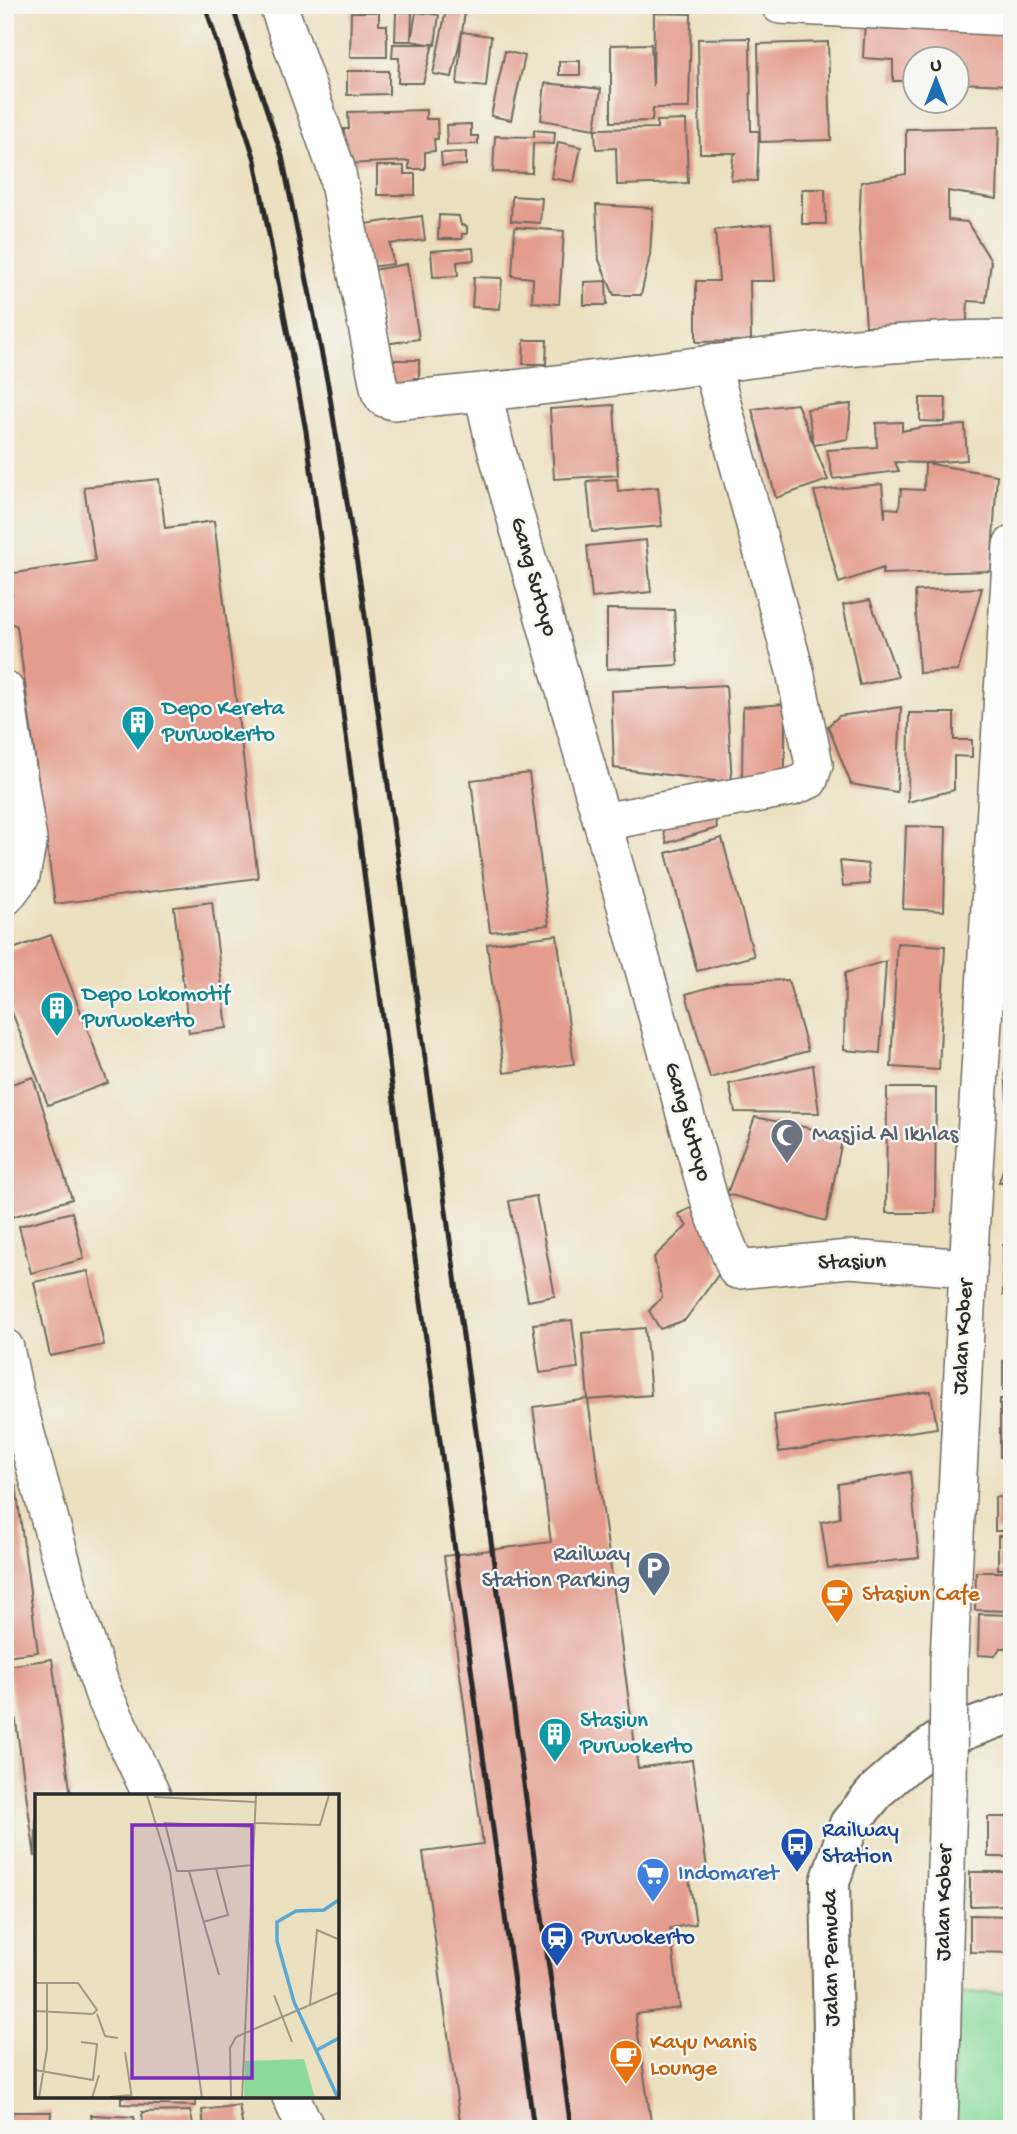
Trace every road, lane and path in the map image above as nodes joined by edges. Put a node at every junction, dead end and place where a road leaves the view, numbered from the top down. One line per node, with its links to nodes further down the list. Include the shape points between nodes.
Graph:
1 (278, 5): 6 (street, via 336,167 380,392 393,401)
2 (780, 5): 3 (street)
3 (1012, 18)
4 (1012, 339): 5 (street, via 844,348)
5 (711, 363): 6 (street); 9 (street, via 795,671 814,764 809,780 792,787)
6 (483, 392): 9 (street, Gang Sutoyo)
7 (1012, 545): 11 (street, Jalan Kober)
8 (5, 690): 10 (street, via 28,840 21,876)
9 (602, 822): 12 (street, Gang Sutoyo, via 712,1209)
10 (5, 897)
11 (968, 1268): 12 (street, Stasiun, via 849,1259); 19 (street, Jalan Kober, bridge, via 949,1660)
12 (737, 1270)
13 (5, 1348): 15 (street, via 74,1603 104,1695)
14 (1012, 1713): 18 (main road, Jalan Pemuda, via 943,1738 878,1790 849,1824 830,1882)
15 (151, 1794)
16 (292, 2099): 17 (street)
17 (306, 2129)
18 (835, 2129)
19 (939, 2129)

